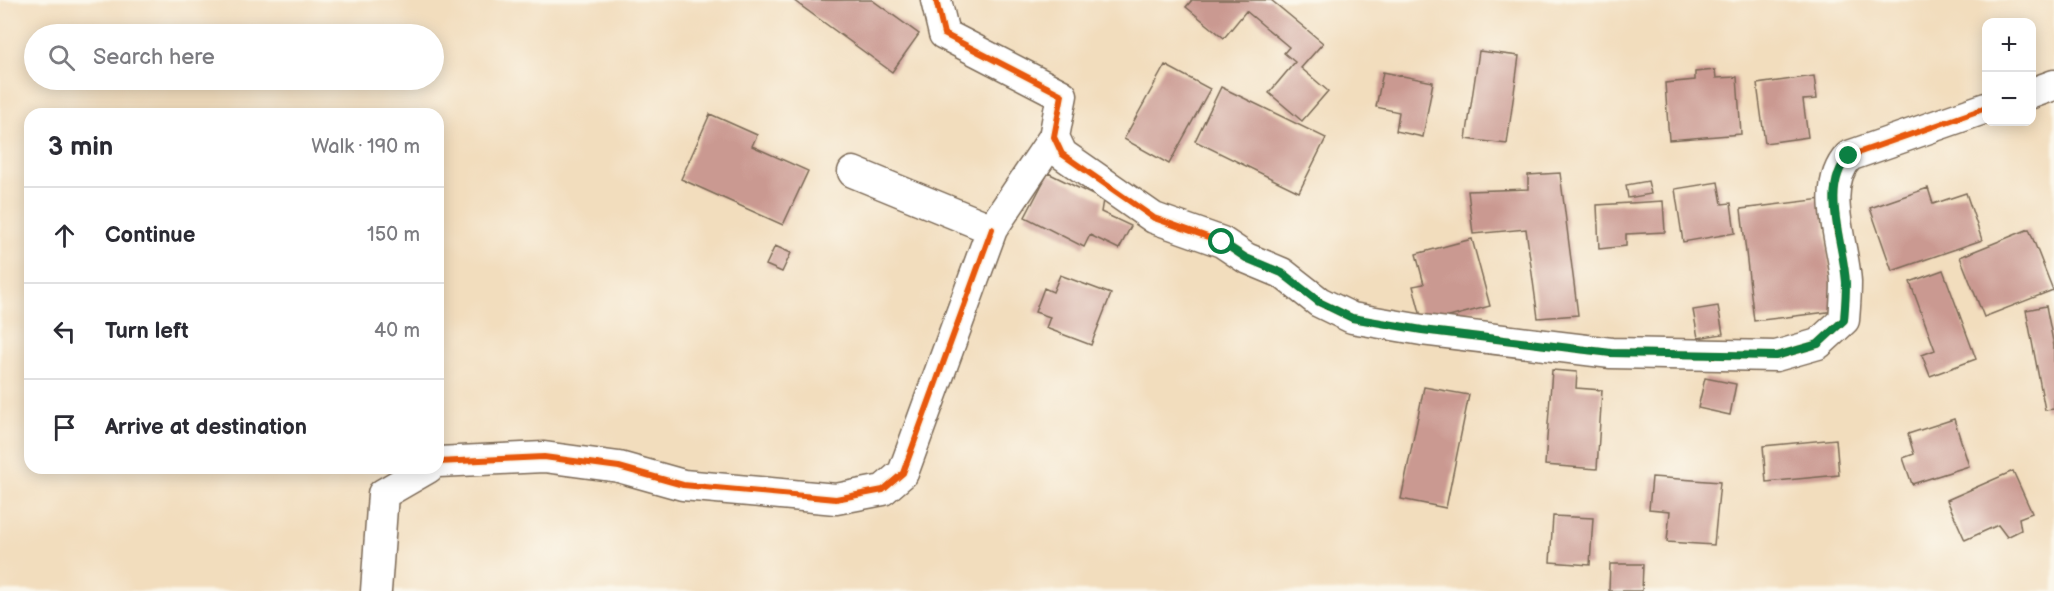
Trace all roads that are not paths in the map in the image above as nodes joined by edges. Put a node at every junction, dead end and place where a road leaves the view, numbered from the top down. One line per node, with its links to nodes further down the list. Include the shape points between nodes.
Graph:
1 (936, 0): 5 (street, via 944,34 1062,95)
2 (2054, 85): 3 (street)
3 (2036, 91)
4 (1982, 109): 5 (street, via 1849,156 1838,167 1834,191 1846,282 1844,320 1818,344 1776,356 1611,353 1352,318 1319,302 1282,273 1246,258 1222,242 1154,218 1062,154)
5 (1054, 136): 7 (street)
6 (853, 172): 7 (street)
7 (992, 229): 8 (street, via 903,473 882,490 836,499 683,485 619,467 544,457)
8 (444, 462)
9 (418, 474): 10 (street, via 383,494)
10 (376, 591)

